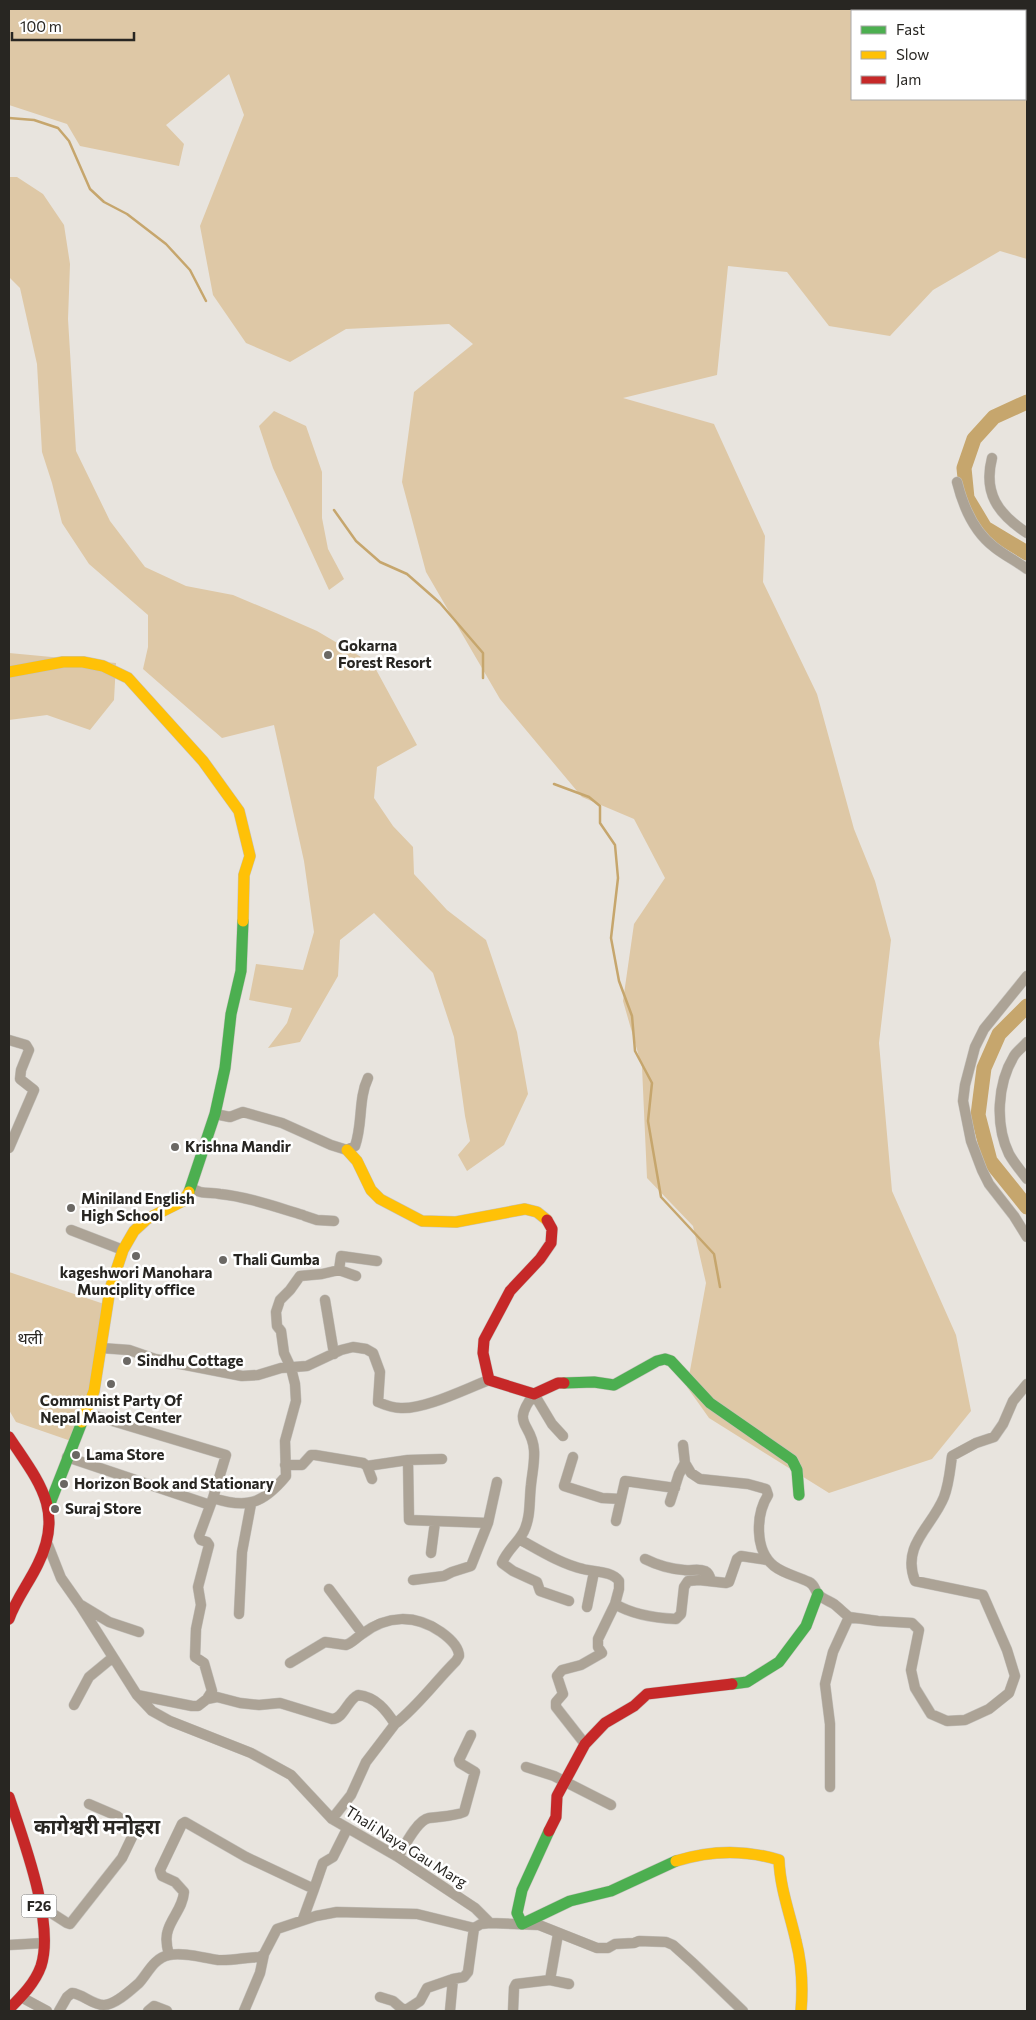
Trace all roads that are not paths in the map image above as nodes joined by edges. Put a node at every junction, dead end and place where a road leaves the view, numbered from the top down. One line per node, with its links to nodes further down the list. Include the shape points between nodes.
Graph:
1 (992, 458): 3 (street, via 989,471 994,500 1008,520)
2 (957, 482): 4 (street, via 966,512 978,531 992,546)
3 (1027, 533)
4 (1027, 569)
5 (9, 672): 10 (street, via 63,662 83,662 103,666 128,678 203,761 239,811 250,856 244,875 242,971 231,1014 225,1068)
6 (1027, 976): 17 (street, via 984,1029 975,1047 963,1101 971,1141 982,1170)
7 (9, 1040): 11 (street, via 26,1045 29,1050 20,1079 34,1090)
8 (1027, 1042): 13 (street, via 1014,1056 1004,1079 1000,1115 1009,1154)
9 (368, 1078): 12 (street, via 364,1086 360,1134 355,1146)
10 (215, 1114): 12 (street, via 230,1117 243,1112 270,1119); 14 (street)
11 (9, 1148)
12 (347, 1150): 26 (street, via 380,1199 422,1220 456,1222 525,1209 545,1217 552,1229 551,1243 510,1292 484,1340)
13 (1027, 1179)
14 (191, 1187): 15 (street, via 196,1192 222,1194 317,1220); 18 (street, via 183,1201 147,1219 134,1231)
15 (334, 1221)
16 (70, 1230): 18 (street)
17 (1027, 1237)
18 (123, 1250): 23 (street, via 110,1289)
19 (377, 1261): 20 (street, via 341,1256)
20 (339, 1270): 21 (street); 25 (street, via 300,1276 280,1300 276,1312 277,1326)
21 (356, 1276)
22 (325, 1300): 24 (street)
23 (101, 1348): 25 (street, via 129,1350 155,1359 242,1376); 29 (street, via 94,1391)
24 (334, 1354): 25 (street, via 307,1366); 26 (street, via 353,1347 373,1353 380,1372 378,1402 400,1408 447,1397)
25 (292, 1368): 38 (street, via 296,1401 285,1441)
26 (488, 1380): 28 (street)
27 (1027, 1384): 67 (street, via 1013,1401 994,1437 952,1456 943,1499 911,1557 915,1580 983,1595 1015,1676 1009,1693 989,1709 964,1720 947,1721 931,1714 915,1688 911,1670 918,1630 912,1623)
28 (534, 1394): 30 (street); 43 (street, via 558,1384 594,1382 614,1386 657,1361 671,1361 710,1403 792,1460 797,1470); 52 (street, via 524,1408 522,1419 534,1450 531,1502)
29 (86, 1413): 33 (street); 45 (street, via 226,1455)
30 (563, 1436)
31 (9, 1437): 48 (street, via 44,1492)
32 (683, 1444): 37 (street)
33 (67, 1457): 45 (street); 48 (street)
34 (573, 1457): 44 (street, via 564,1486 602,1498)
35 (442, 1459): 36 (street)
36 (408, 1460): 39 (street); 50 (street, via 409,1520)
37 (685, 1463): 42 (street); 56 (street, via 700,1479 766,1489 768,1495 759,1526)
38 (285, 1465): 39 (street, via 302,1465 314,1455); 47 (street, via 286,1476 276,1488)
39 (367, 1466): 40 (street)
40 (372, 1479)
41 (497, 1482): 51 (street)
42 (675, 1488): 44 (street, via 625,1481); 46 (street)
43 (799, 1495)
44 (621, 1499): 49 (street)
45 (212, 1502): 47 (street); 74 (street, via 200,1536 209,1545 198,1587 201,1605 194,1645 195,1657 204,1663 212,1691)
46 (670, 1502)
47 (250, 1504): 66 (street, via 242,1552)
48 (49, 1506): 53 (street)
49 (616, 1521)
50 (435, 1522): 51 (street); 54 (street)
51 (488, 1523): 58 (street, via 471,1566 444,1576)
52 (519, 1539): 57 (street, via 580,1569); 62 (street, via 503,1560 503,1565 537,1582 540,1591)
53 (48, 1545): 64 (street, Thali Naya Gau Marg, via 61,1578); 68 (street)
54 (431, 1553)
55 (645, 1559): 59 (street, via 670,1568 699,1569 710,1575)
56 (767, 1560): 59 (street, via 741,1556 729,1582); 61 (street, via 788,1574 810,1582)
57 (594, 1572): 63 (street, via 617,1578); 65 (street)
58 (414, 1580)
59 (711, 1581): 63 (street, via 688,1581 685,1584 681,1614 676,1618 631,1612)
60 (329, 1589): 70 (street)
61 (818, 1594): 67 (street); 78 (street, via 806,1626 779,1662 747,1682 647,1694 605,1723)
62 (569, 1601)
63 (616, 1604): 78 (street, via 598,1639 602,1653 562,1670 557,1676 563,1694 556,1707)
64 (80, 1605): 69 (street, via 109,1622); 71 (street, Thali Naya Gau Marg)
65 (588, 1607)
66 (239, 1614)
67 (848, 1617): 81 (street, via 833,1652 825,1684 830,1724)
68 (9, 1619)
69 (139, 1632)
70 (362, 1633): 72 (street, via 346,1645 325,1642); 76 (street, via 395,1620 420,1620 445,1635 459,1651 456,1661 417,1705)
71 (112, 1658): 73 (street, Thali Naya Gau Marg); 75 (street, via 89,1678)
72 (290, 1663)
73 (137, 1695): 74 (street, via 192,1706 198,1706); 85 (street, Thali Naya Gau Marg, via 164,1718 252,1753 291,1775)
74 (207, 1699): 76 (street, via 216,1697 259,1705 280,1703 336,1719 358,1695 383,1707)
75 (74, 1705)
76 (395, 1724): 85 (street, via 366,1762 351,1795)
77 (471, 1735): 87 (street, via 459,1760 475,1772 464,1812 424,1820)
78 (585, 1744): 80 (street)
79 (526, 1767): 80 (street)
80 (565, 1781): 84 (street); 92 (street, via 557,1796 556,1817 518,1901 517,1913)
81 (830, 1787)
82 (9, 1796): 89 (street, F26)
83 (89, 1804): 89 (street, via 117,1816 132,1828 133,1834 122,1858 70,1924)
84 (611, 1805)
85 (332, 1819): 86 (street, Thali Naya Gau Marg)
86 (347, 1829): 87 (street, Thali Naya Gau Marg); 88 (street, via 333,1857 323,1863)
87 (398, 1858): 91 (street, Thali Naya Gau Marg, via 476,1908)
88 (314, 1889): 90 (street); 98 (street, via 246,1857 185,1822 160,1870 162,1876 176,1882 184,1892 167,1931)
89 (39, 1905): 95 (street, F26)
90 (303, 1919): 93 (street, via 337,1912 418,1914); 97 (street, via 277,1929)
91 (490, 1923): 92 (street); 93 (street)
92 (522, 1924): 94 (street, via 539,1925); 113 (street, via 547,1910 611,1891 662,1866 699,1854 721,1850 763,1854 779,1860 779,1875 800,1960 804,1988)
93 (474, 1928): 99 (street, via 468,1972 464,1977)
94 (558, 1934): 100 (street); 112 (street, via 597,1948 639,1941 666,1942 680,1951)
95 (43, 1943): 96 (street); 102 (street, F26, via 37,1974)
96 (9, 1945)
97 (264, 1954): 98 (street, via 220,1960); 109 (street, via 260,1973)
98 (169, 1955): 106 (street, via 160,1958 138,1983 111,2004 94,2003 72,1993)
99 (453, 1979): 103 (street, via 427,1988 420,2001 406,2010); 110 (street)
100 (550, 1980): 101 (street); 111 (street, via 514,1986)
101 (569, 1984)
102 (21, 1997): 104 (street, F26); 105 (street)
103 (380, 1997)
104 (9, 2009)
105 (47, 2011)
106 (59, 2011)
107 (148, 2011): 108 (street, via 154,2006)
108 (167, 2011)
109 (244, 2011)
110 (450, 2011)
111 (513, 2011)
112 (743, 2011)
113 (801, 2011)

